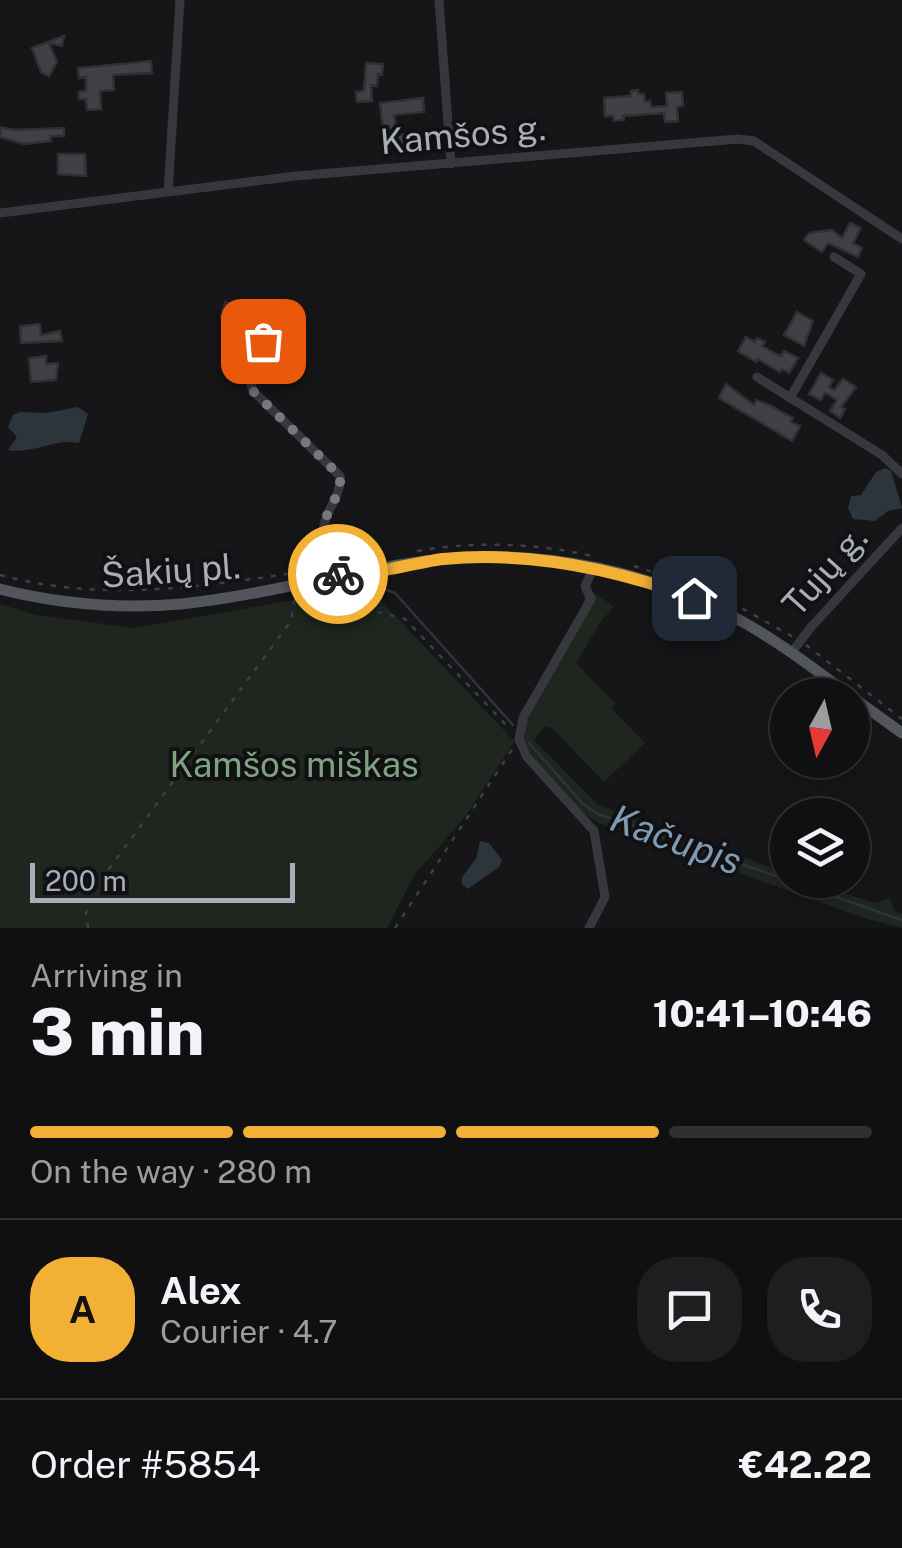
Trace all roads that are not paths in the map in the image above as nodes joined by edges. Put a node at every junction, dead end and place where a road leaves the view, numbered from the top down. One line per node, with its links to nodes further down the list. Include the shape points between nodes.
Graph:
1 (180, 0): 4 (street)
2 (439, 0): 3 (street)
3 (450, 164): 4 (street, Kamšos g.); 6 (street, Kamšos g., via 738,138)
4 (168, 192): 5 (street, Kamšos g.)
5 (0, 213)
6 (902, 239)
7 (834, 257): 10 (street, via 862,274)
8 (263, 341): 14 (street, via 253,391 340,476 323,532)
9 (756, 377): 10 (street)
10 (790, 398): 11 (street)
11 (902, 474)
12 (902, 528): 16 (street, Tujų g.)
13 (599, 563): 14 (main road, Šakių pl., via 446,559); 16 (main road, Šakių pl., via 694,598); 20 (street, via 585,586 591,600 524,716 520,739 527,757 594,831 605,897)
14 (338, 577): 15 (main road, Šakių pl., via 152,606 70,602)
15 (0, 589)
16 (792, 653): 17 (main road, Šakių pl.)
17 (826, 678)
18 (870, 710): 19 (main road, Šakių pl.)
19 (902, 733)
20 (588, 928)

